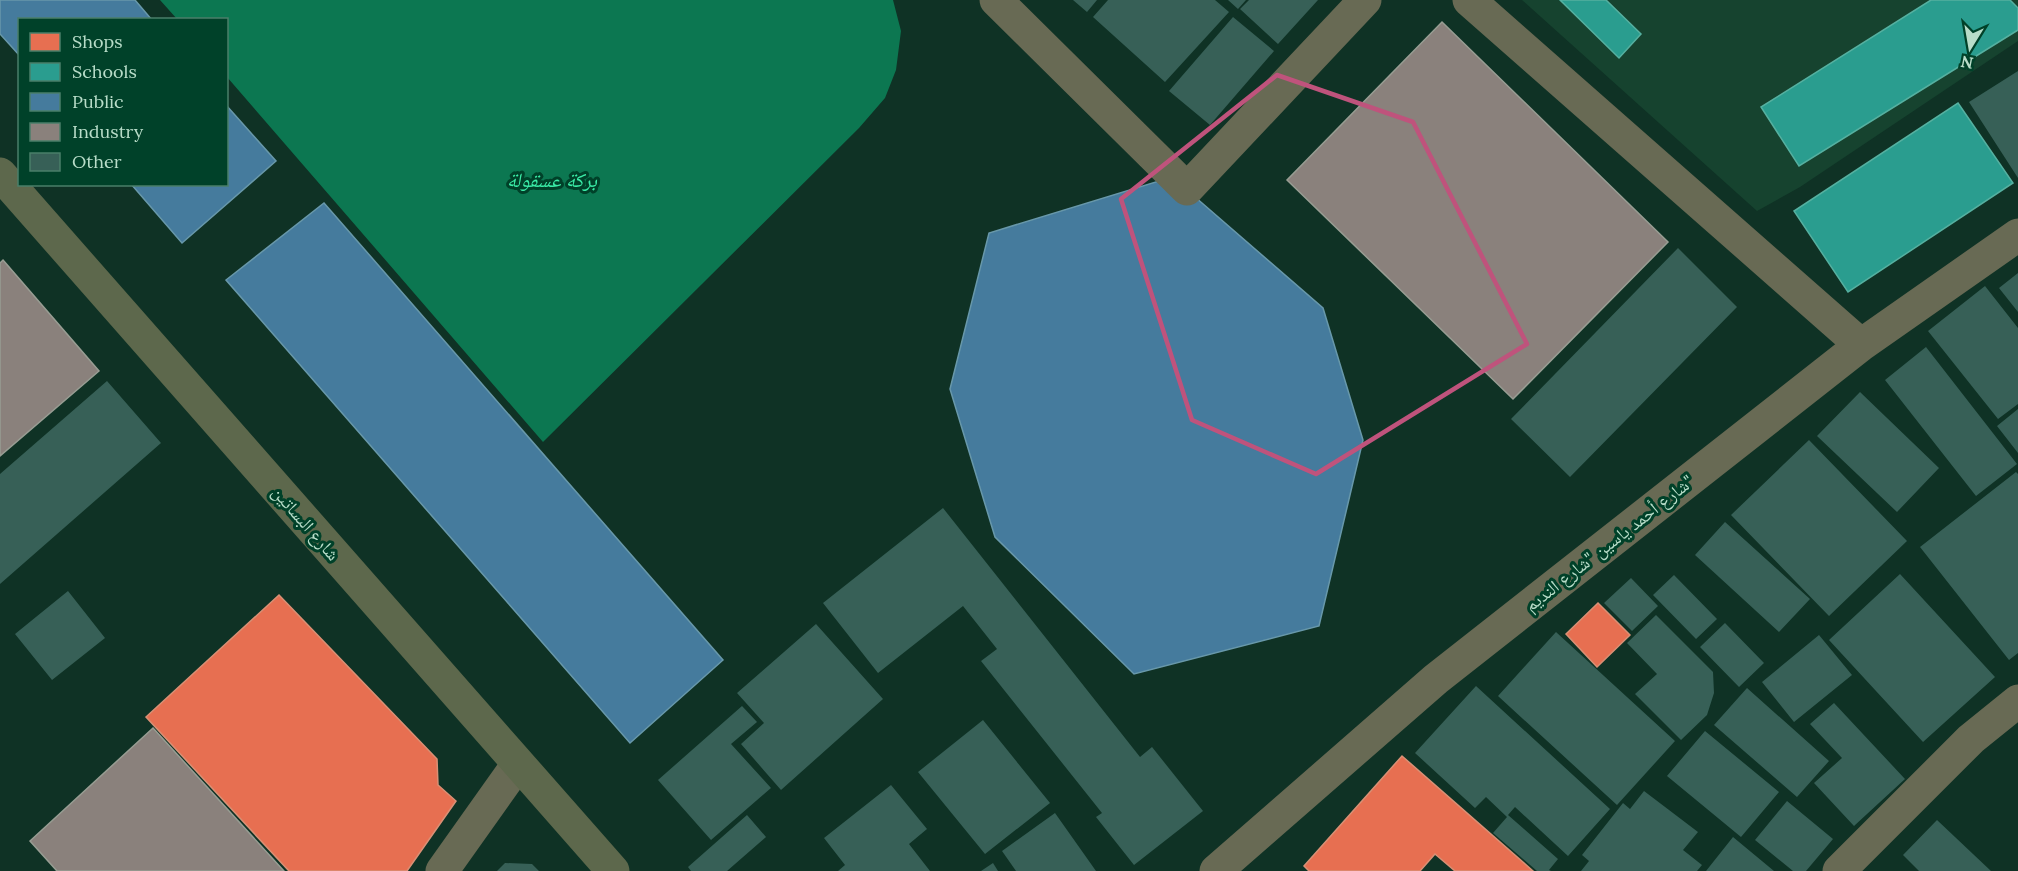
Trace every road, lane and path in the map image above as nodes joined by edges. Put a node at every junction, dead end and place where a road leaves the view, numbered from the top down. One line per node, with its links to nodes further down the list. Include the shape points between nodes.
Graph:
1 (996, 0): 2 (street, via 1187,189)
2 (1365, 0)
3 (1469, 0): 6 (street)
4 (0, 174): 8 (main road, شارع البساتين)
5 (2018, 235): 6 (street, شارع أحمد ياسين "شارع النديم")
6 (1861, 345): 11 (street, شارع أحمد ياسين "شارع النديم", via 1436,679)
7 (2018, 701): 12 (street, via 1971,739)
8 (518, 764): 9 (street); 10 (main road, شارع البساتين)
9 (442, 871)
10 (613, 871)
11 (1216, 871)
12 (1839, 871)

